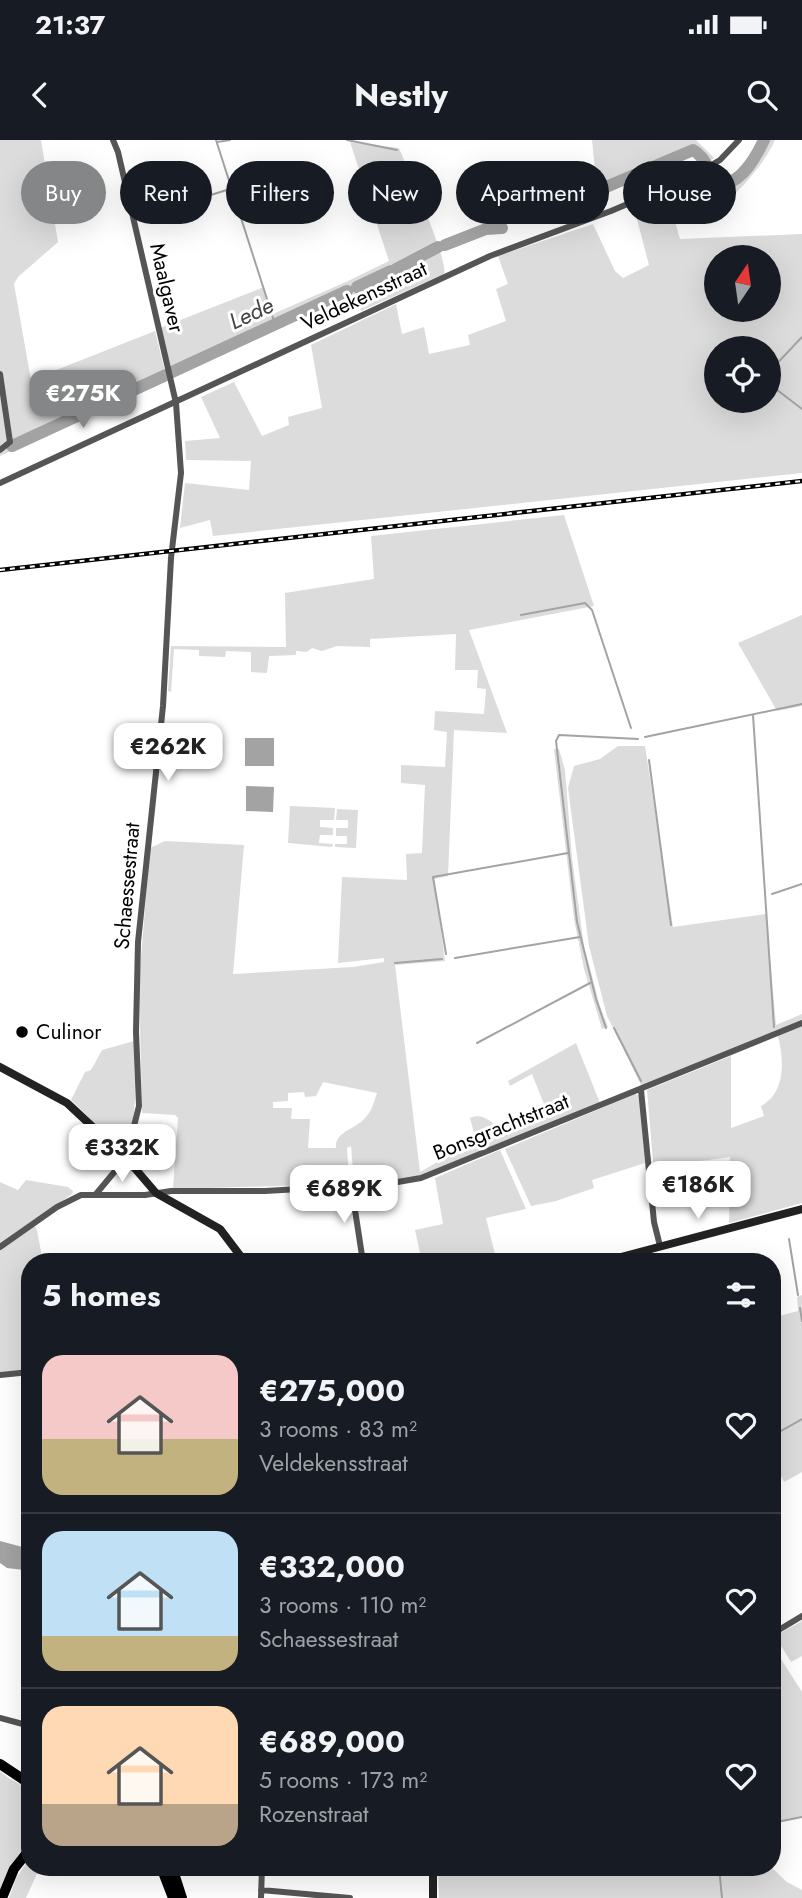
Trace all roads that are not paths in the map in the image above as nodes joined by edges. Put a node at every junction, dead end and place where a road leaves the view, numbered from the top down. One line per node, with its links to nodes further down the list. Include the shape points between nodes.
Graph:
1 (113, 140): 4 (street, Maalgaver)
2 (739, 140): 4 (street, Veldekensstraat, via 729,153 691,177 478,262)
3 (0, 374): 5 (street, via 10,442)
4 (176, 403): 6 (street, Veldekensstraat); 10 (street, Schaessestraat, via 181,473 138,942 139,1106)
5 (0, 450)
6 (0, 482)
7 (802, 1023): 9 (street, Bonsgrachtstraat)
8 (0, 1067): 10 (street, via 67,1103)
9 (641, 1090): 11 (street, Bonsgrachtstraat, via 421,1178); 16 (street)
10 (126, 1158): 12 (street); 13 (street, Schaessestraat)
11 (351, 1184): 12 (street, Bonsgrachtstraat); 18 (street)
12 (156, 1193): 13 (street); 17 (street, via 220,1229)
13 (96, 1194): 15 (street, via 71,1199)
14 (802, 1209): 16 (street)
15 (0, 1247)
16 (660, 1247): 19 (street)
17 (238, 1253)
18 (362, 1253)
19 (637, 1253)
20 (21, 1373): 21 (street)
21 (0, 1375)
22 (802, 1616): 23 (street)
23 (781, 1629)
24 (0, 1718): 25 (street)
25 (21, 1724)
26 (0, 1764): 27 (highway)
27 (21, 1778)
28 (21, 1860): 34 (highway)
29 (164, 1876): 35 (highway)
30 (176, 1876): 36 (highway)
31 (262, 1876): 33 (street)
32 (433, 1876): 38 (street)
33 (261, 1894): 37 (street)
34 (2, 1898)
35 (173, 1898)
36 (182, 1898)
37 (350, 1898)
38 (433, 1898)

